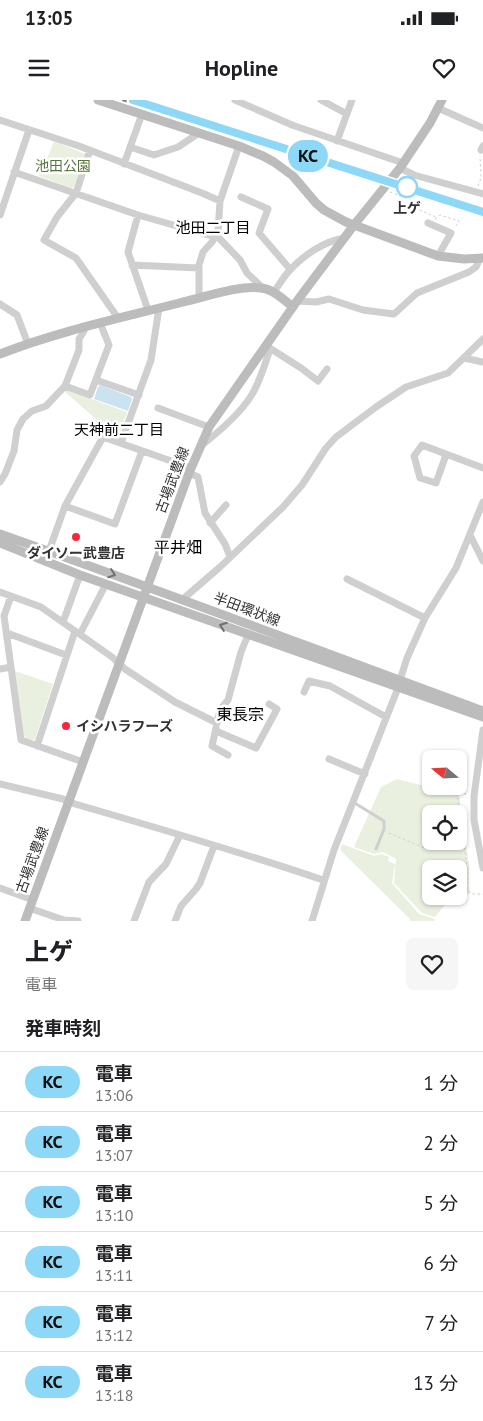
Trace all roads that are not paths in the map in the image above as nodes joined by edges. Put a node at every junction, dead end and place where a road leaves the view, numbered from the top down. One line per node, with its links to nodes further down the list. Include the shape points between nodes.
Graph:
1 (98, 100): 7 (main road)
2 (235, 100): 5 (street)
3 (321, 100): 8 (street)
4 (352, 100): 8 (street)
5 (248, 103): 13 (street, via 283,121)
6 (440, 104): 10 (street); 18 (main road, 古場武豊線)
7 (142, 114): 12 (main road); 15 (street)
8 (347, 114): 13 (street)
9 (0, 120): 11 (street)
10 (483, 128)
11 (30, 130): 16 (street); 19 (street)
12 (199, 133): 14 (main road); 15 (street, via 178,147 154,155)
13 (337, 141): 18 (street)
14 (239, 146): 23 (street); 27 (main road, via 274,162 293,176 324,210)
15 (130, 147): 17 (street)
16 (90, 150): 17 (street); 20 (street)
17 (124, 164): 23 (street)
18 (402, 165): 21 (street, via 414,174); 27 (main road, 古場武豊線)
19 (14, 172): 20 (street); 24 (street)
20 (76, 193): 25 (street); 42 (street, via 44,240 76,258)
21 (479, 193)
22 (240, 197): 34 (street, via 268,209 259,232)
23 (220, 201): 28 (street)
24 (0, 215)
25 (138, 215): 28 (street); 32 (street, via 128,252)
26 (431, 221): 30 (street, via 451,233)
27 (354, 225): 29 (main road, 古場武豊線); 30 (main road)
28 (215, 236): 33 (street, via 203,252); 35 (street, via 231,249 247,273)
29 (344, 238): 34 (street, via 316,248); 39 (main road, 古場武豊線)
30 (438, 256): 31 (main road)
31 (481, 258): 39 (street, via 469,272 417,293 394,314 362,310 329,299)
32 (132, 265): 33 (street); 41 (street)
33 (199, 268): 37 (street)
34 (290, 269): 36 (street)
35 (263, 288): 36 (main road); 37 (main road)
36 (274, 292): 39 (main road)
37 (199, 298): 40 (main road)
38 (0, 304): 46 (street, via 17,315)
39 (295, 304): 47 (main road, 古場武豊線)
40 (159, 308): 41 (main road); 54 (street, via 151,360)
41 (148, 310): 42 (main road)
42 (118, 318): 43 (main road)
43 (100, 323): 44 (main road); 52 (street, via 109,345)
44 (83, 327): 46 (main road); 53 (street)
45 (483, 339): 49 (street)
46 (28, 344): 48 (main road)
47 (268, 347): 51 (street, via 318,381); 56 (main road, 古場武豊線); 58 (street, via 251,396 227,424)
48 (0, 353)
49 (464, 358): 50 (street); 73 (street, via 448,373 417,382 347,428 326,448 282,508)
50 (483, 362)
51 (327, 369)
52 (96, 380): 53 (street, via 90,395); 54 (street)
53 (66, 386): 63 (street, via 46,406 32,411 23,420)
54 (139, 395): 57 (street)
55 (158, 408): 56 (street)
56 (209, 427): 58 (main road, 古場武豊線)
57 (120, 443): 59 (street); 66 (street, via 103,437)
58 (200, 447): 62 (main road, 古場武豊線)
59 (142, 451): 62 (street); 66 (street, via 115,524)
60 (446, 455): 60 (street, via 436,483 420,478 414,456 422,445); 61 (street)
61 (483, 468)
62 (190, 471): 67 (street, via 198,477); 78 (main road, 古場武豊線)
63 (0, 482)
64 (483, 502): 69 (street)
65 (226, 505): 67 (street)
66 (65, 506): 72 (street)
67 (210, 523): 73 (street)
68 (0, 534): 72 (main road, 半田環状線)
69 (470, 535): 71 (street); 83 (street, via 456,568)
70 (0, 543): 75 (main road, 半田環状線)
71 (479, 546): 74 (street)
72 (49, 552): 78 (main road, 半田環状線, one-way to 78)
73 (230, 557): 82 (street)
74 (483, 561)
75 (80, 575): 77 (main road, 半田環状線); 84 (street)
76 (347, 579): 83 (street)
77 (106, 584): 81 (main road, 半田環状線); 86 (street)
78 (148, 586): 81 (main road, 古場武豊線); 82 (main road, 半田環状線)
79 (0, 592): 80 (street)
80 (11, 596): 84 (street, via 41,607); 85 (street, via 4,616)
81 (144, 597): 87 (main road, 半田環状線, one-way to 81); 89 (main road, 古場武豊線)
82 (183, 599): 92 (main road, 半田環状線)
83 (425, 618): 92 (street)
84 (63, 622): 86 (street)
85 (7, 633): 88 (street); 90 (street)
86 (77, 633): 88 (street); 89 (street)
87 (248, 635): 92 (main road, 半田環状線); 98 (street, via 228,700 220,710)
88 (66, 655): 101 (street)
89 (119, 663): 98 (street, via 175,702); 104 (main road, 古場武豊線)
90 (11, 667): 91 (street); 101 (street, via 21,740)
91 (0, 668)
92 (399, 684): 95 (main road, 半田環状線); 96 (street); 97 (main road, 半田環状線)
93 (304, 692): 96 (street, via 309,682 330,686)
94 (268, 704): 100 (street, via 277,708 256,748)
95 (483, 711)
96 (386, 717): 105 (street)
97 (483, 717)
98 (217, 723): 100 (street)
99 (483, 730): 112 (street, via 474,796 474,820)
100 (216, 731): 102 (street, via 212,746)
101 (37, 746): 104 (street)
102 (228, 754)
103 (329, 759): 105 (street)
104 (83, 762): 107 (main road, 古場武豊線)
105 (365, 774): 108 (street)
106 (0, 784): 107 (street)
107 (69, 802): 109 (street); 115 (main road, 古場武豊線)
108 (352, 802): 111 (lane, via 385,824); 113 (street)
109 (180, 835): 110 (street); 118 (street, via 166,864 148,882)
110 (214, 846): 113 (street); 119 (street, via 200,883 181,906)
111 (376, 849)
112 (483, 868)
113 (324, 880): 120 (street)
114 (0, 888): 115 (street)
115 (31, 904): 116 (main road, 古場武豊線); 117 (street, via 64,920)
116 (25, 921)
117 (78, 921)
118 (134, 921)
119 (175, 921)
120 (312, 921)

